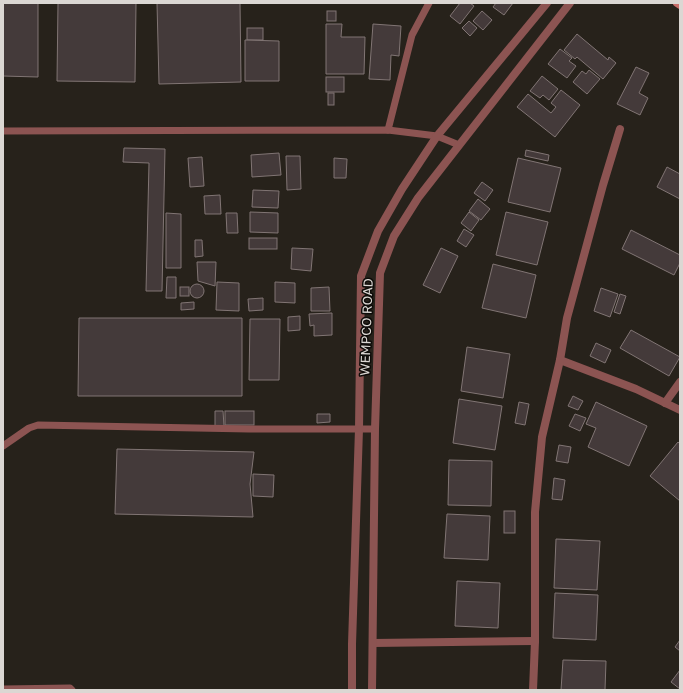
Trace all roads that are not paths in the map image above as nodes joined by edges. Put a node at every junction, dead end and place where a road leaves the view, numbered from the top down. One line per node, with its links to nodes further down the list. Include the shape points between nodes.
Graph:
1 (430, 3): 7 (lane, via 412,35)
2 (547, 3): 9 (street, WEMPCO ROAD)
3 (570, 3): 10 (street, WEMPCO ROAD)
4 (677, 3): 5 (main road)
5 (680, 6)
6 (620, 129): 11 (street, via 567,318)
7 (388, 130): 8 (lane); 9 (lane)
8 (3, 131)
9 (437, 136): 10 (lane); 15 (street, WEMPCO ROAD, via 378,231 361,276)
10 (459, 145): 16 (street, WEMPCO ROAD, via 418,198 394,236 380,273)
11 (560, 360): 13 (street); 18 (street, via 542,436 535,512)
12 (680, 382): 13 (street)
13 (665, 403): 14 (street)
14 (680, 410)
15 (359, 429): 16 (lane); 17 (lane, via 38,426 29,428); 22 (street, WEMPCO ROAD)
16 (375, 429): 19 (street, WEMPCO ROAD)
17 (3, 446)
18 (535, 641): 19 (street); 24 (street)
19 (373, 643): 23 (street, WEMPCO ROAD)
20 (3, 689): 21 (lane)
21 (72, 690)
22 (352, 690)
23 (372, 690)
24 (533, 690)

